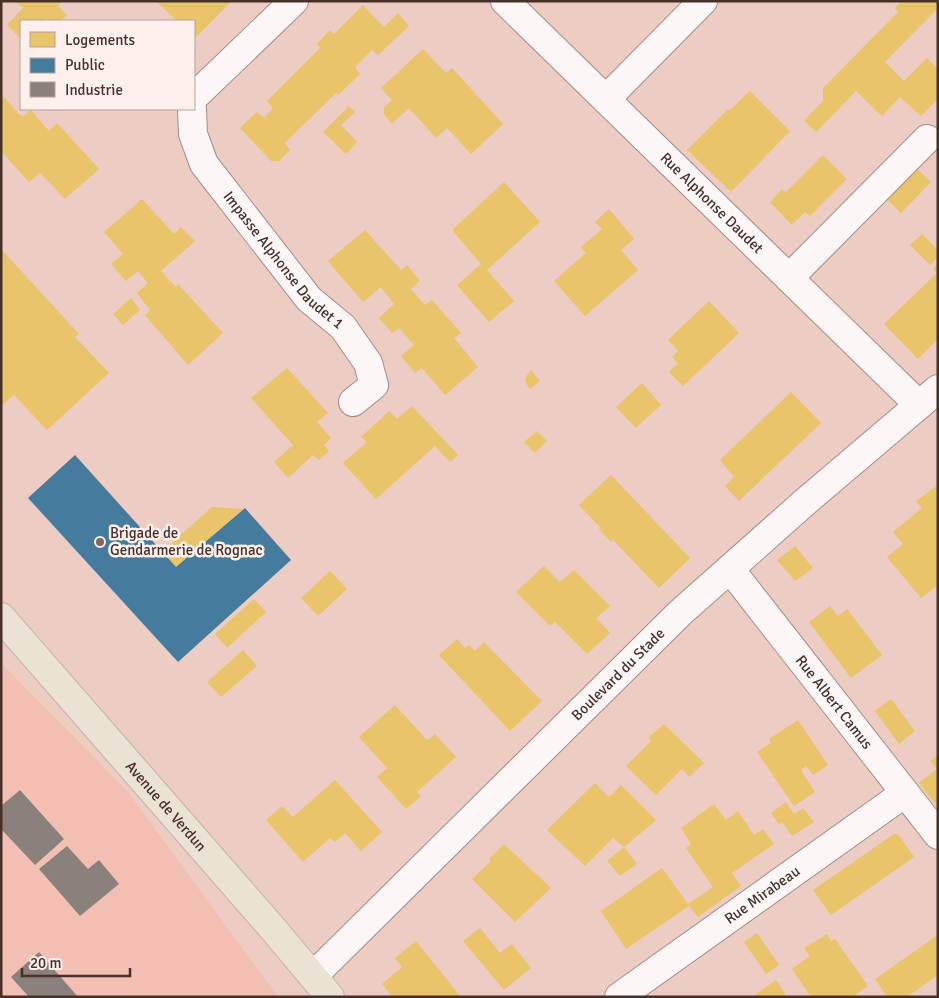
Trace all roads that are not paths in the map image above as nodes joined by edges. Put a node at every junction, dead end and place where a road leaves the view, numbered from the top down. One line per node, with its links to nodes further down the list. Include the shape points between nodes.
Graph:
1 (294, 1): 4 (street)
2 (505, 1): 5 (street, Rue Alphonse Daudet)
3 (703, 1): 5 (street)
4 (195, 96)
5 (606, 99): 8 (street, Rue Alphonse Daudet)
6 (192, 110): 10 (street, Impasse Alphonse Daudet 1, via 193,134 204,164 309,299 343,327 368,363 374,385)
7 (927, 139): 8 (street)
8 (789, 278): 9 (street, Rue Alphonse Daudet)
9 (928, 397): 11 (street, Boulevard du Stade)
10 (353, 402)
11 (730, 568): 13 (street, Rue Albert Camus); 15 (street, Boulevard du Stade, via 680,613)
12 (1, 617): 15 (main road, Avenue de Verdun)
13 (905, 793): 14 (street, Rue Albert Camus); 16 (street, Rue Mirabeau)
14 (938, 835)
15 (322, 987)
16 (619, 997)

